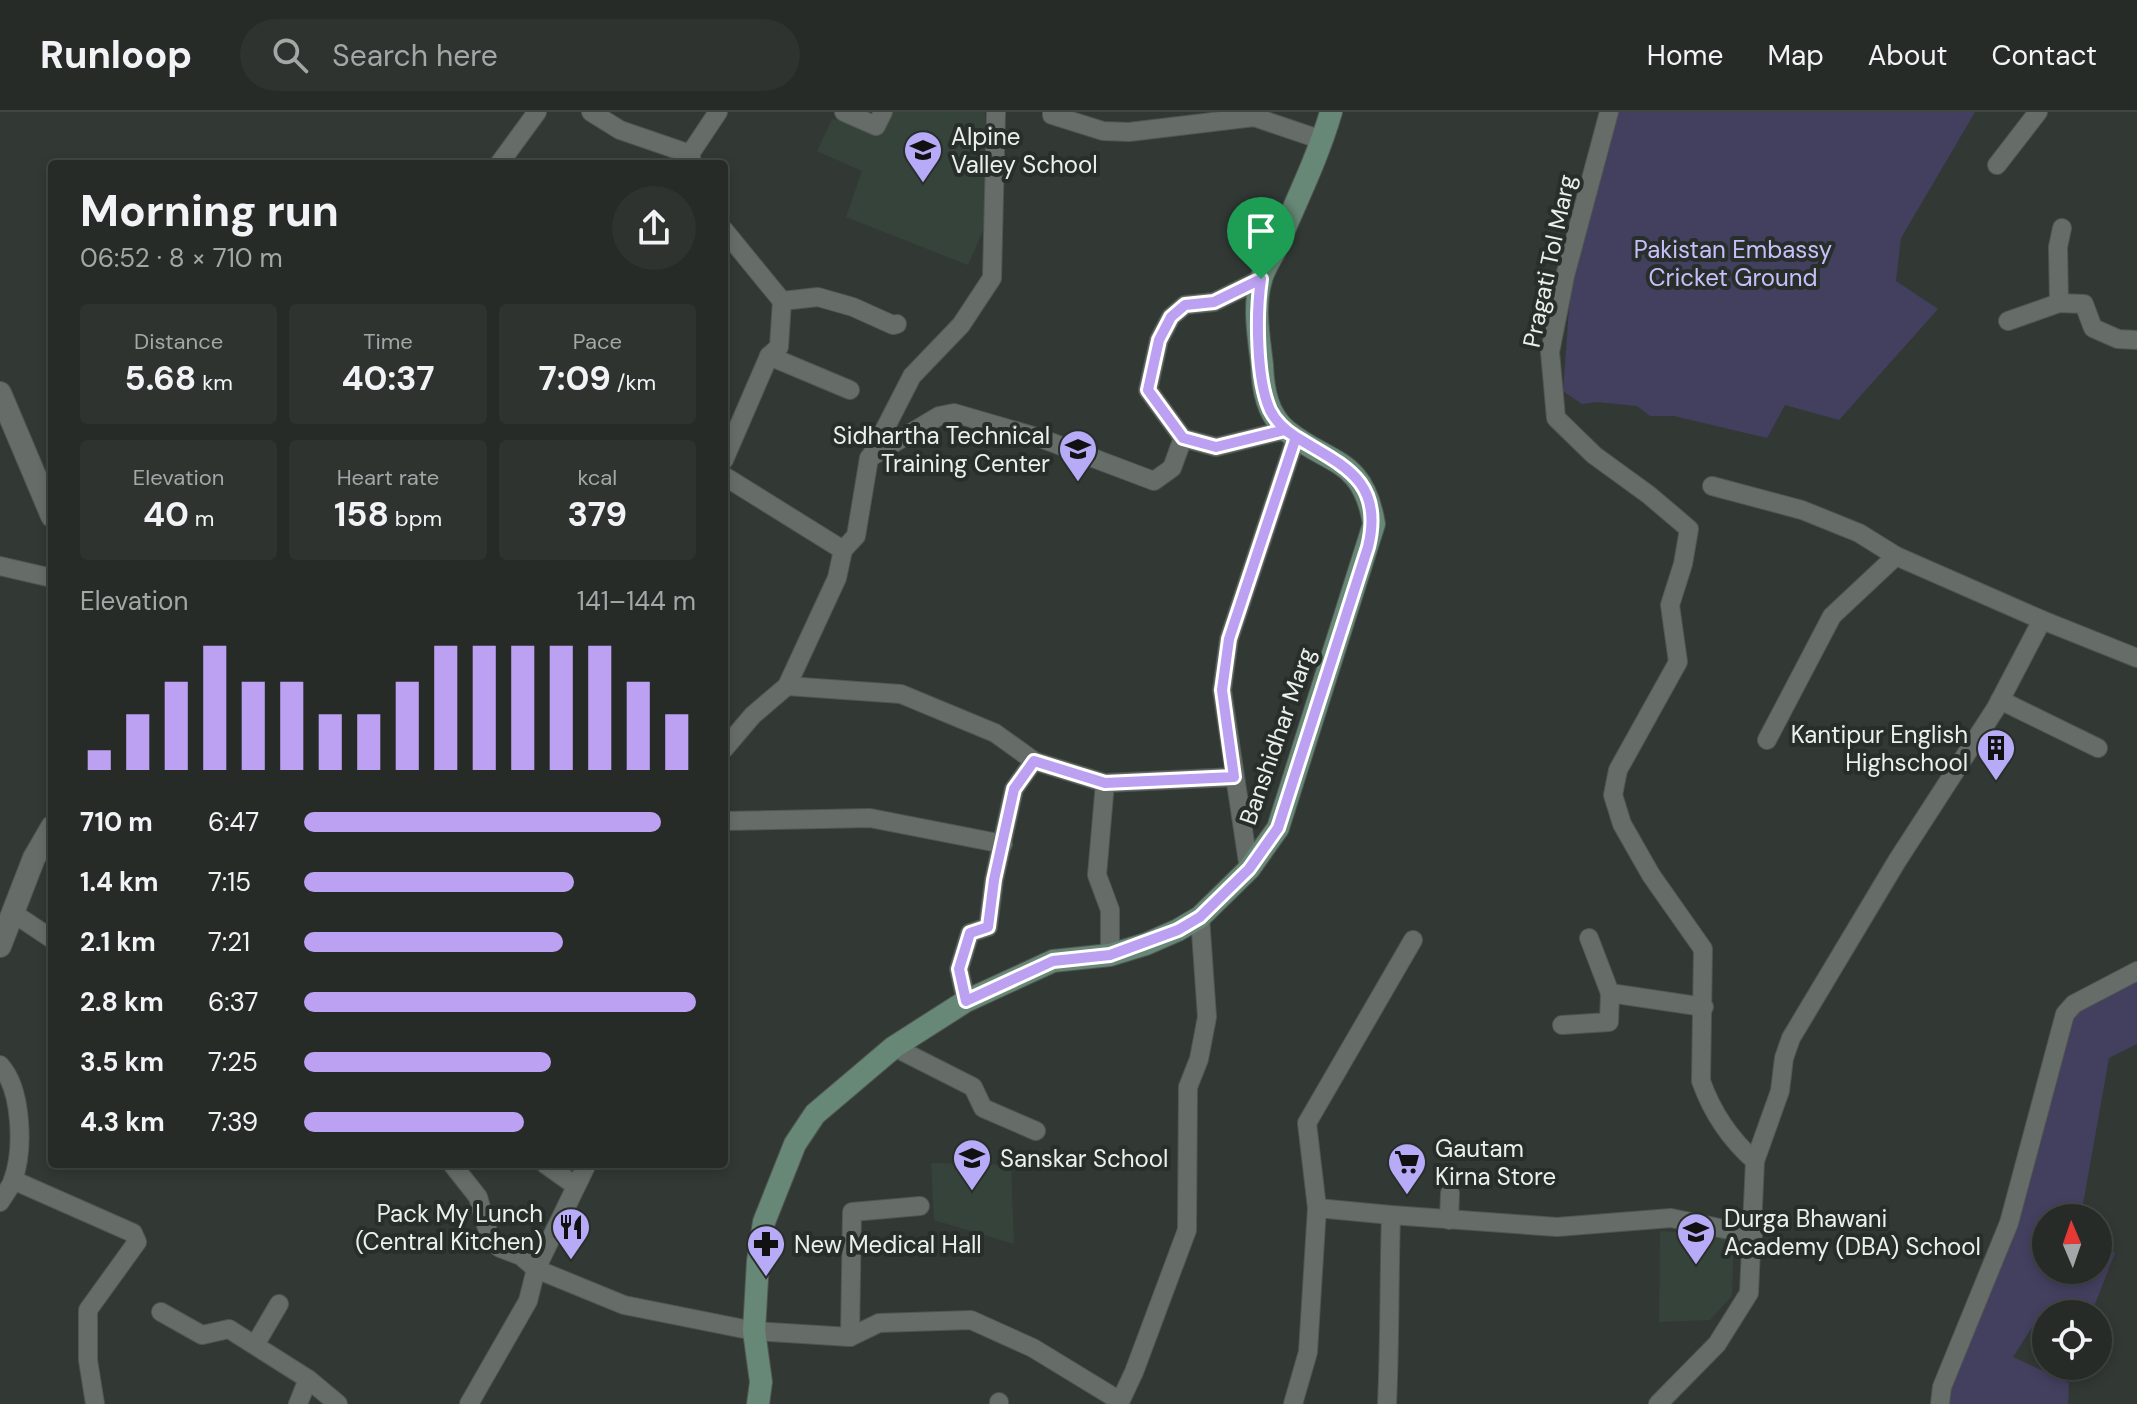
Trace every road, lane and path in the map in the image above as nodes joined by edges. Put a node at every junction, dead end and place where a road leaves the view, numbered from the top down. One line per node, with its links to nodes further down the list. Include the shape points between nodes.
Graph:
1 (537, 112): 13 (street)
2 (591, 112): 12 (street, via 620,130)
3 (718, 112): 12 (street)
4 (844, 112): 5 (street, via 876,126)
5 (883, 112)
6 (996, 112): 29 (street, via 992,278 961,325 912,376)
7 (1052, 112): 11 (street, via 1062,120 1103,131 1129,132 1254,117)
8 (1331, 112): 11 (main road)
9 (1609, 112): 61 (street, Pragati Tol Marg, via 1550,352 1556,418 1594,455 1689,529 1670,605 1678,662 1618,770 1613,795 1622,824 1651,875 1703,949)
10 (2038, 112): 14 (street)
11 (1322, 140): 17 (main road)
12 (692, 159)
13 (502, 160)
14 (1997, 165)
15 (2062, 228): 19 (street)
16 (728, 235): 18 (street)
17 (1261, 279): 26 (main road, via 1257,308 1263,385 1270,411); 27 (street, via 1214,302 1185,305 1171,317 1159,340 1148,390)
18 (782, 301): 21 (street, via 818,297); 23 (street, via 779,347)
19 (2059, 303): 20 (street); 22 (street, via 2084,304 2093,328 2118,339)
20 (2008, 321)
21 (897, 324)
22 (2137, 340)
23 (769, 356): 24 (street); 28 (street)
24 (850, 390)
25 (0, 393): 32 (street)
26 (1290, 434): 27 (street, via 1216,447); 45 (street, via 1229,639 1222,690); 50 (main road, Banshidhar Marg, via 1355,477 1368,498 1374,524 1278,828)
27 (1183, 438): 29 (street, via 1172,468 1154,481 1040,438 954,413 939,416)
28 (728, 451)
29 (869, 458): 33 (street, via 856,536)
30 (728, 478): 33 (street)
31 (1712, 486): 34 (street, via 1802,510 1859,533)
32 (48, 507)
33 (843, 550): 39 (street, via 837,578)
34 (1896, 556): 37 (street); 41 (street, via 1832,616)
35 (0, 566): 36 (street)
36 (48, 577)
37 (2042, 620): 38 (street); 40 (street)
38 (2137, 658)
39 (787, 686): 42 (street); 44 (street, via 901,694 995,733)
40 (2000, 700): 43 (street); 66 (street, via 1791,1038 1780,1091)
41 (1767, 740)
42 (728, 744)
43 (2098, 748)
44 (1034, 761): 46 (street); 49 (street, via 1014,789)
45 (1234, 777): 46 (street); 50 (street)
46 (1105, 783): 57 (street, via 1097,875 1110,910)
47 (728, 821): 49 (street, via 870,818)
48 (48, 834): 51 (street)
49 (1003, 844): 60 (street, via 988,927 970,933 959,969)
50 (1249, 869): 52 (main road, Banshidhar Marg)
51 (13, 913): 53 (street); 56 (street)
52 (1200, 917): 57 (main road, Banshidhar Marg); 86 (street, via 1207,1017 1188,1087 1187,1230)
53 (48, 936)
54 (1589, 938): 59 (street)
55 (1413, 940): 75 (street, via 1307,1123)
56 (1, 941)
57 (1110, 955): 60 (main road, Banshidhar Marg, via 1053,961)
58 (2137, 971): 95 (street, via 2065,1014 2009,1223 1942,1387)
59 (1610, 993): 61 (street); 62 (street, via 1609,1022)
60 (966, 1001): 63 (main road, Banshidhar Marg)
61 (1704, 1007): 66 (street, Pragati Tol Marg, via 1701,1081 1738,1146)
62 (1562, 1025)
63 (894, 1047): 65 (street, via 973,1087 983,1108); 82 (main road, Banshidhar Marg, via 815,1114 795,1144 764,1222)
64 (0, 1065): 70 (street, via 11,1076 18,1102)
65 (1036, 1131)
66 (1755, 1161): 78 (street)
67 (455, 1168): 79 (street, via 478,1197 490,1239)
68 (551, 1168): 71 (street)
69 (585, 1168): 71 (street)
70 (13, 1180): 73 (street); 87 (street, via 136,1237 88,1310)
71 (576, 1186): 79 (street)
72 (1450, 1193): 77 (street)
73 (0, 1202)
74 (920, 1206): 83 (street, via 852,1212)
75 (1317, 1208): 76 (street); 92 (street, via 1308,1352)
76 (1391, 1215): 77 (street); 93 (street)
77 (1449, 1220): 78 (street, via 1557,1227 1671,1218)
78 (1753, 1235): 94 (street, via 1749,1293 1717,1344)
79 (536, 1269): 82 (street, via 624,1305); 90 (street, via 528,1301)
80 (279, 1304): 84 (street)
81 (161, 1312): 84 (street, via 202,1335 229,1329)
82 (754, 1331): 83 (street); 91 (main road, Banshidhar Marg, via 761,1382)
83 (850, 1337): 86 (street, via 879,1323 971,1320 1033,1348)
84 (255, 1345): 85 (street)
85 (308, 1379): 88 (street); 89 (street)
86 (1119, 1403)
87 (95, 1404)
88 (298, 1404)
89 (338, 1404)
90 (469, 1404)
91 (758, 1404)
92 (1293, 1404)
93 (1387, 1404)
94 (1658, 1404)
95 (1940, 1404)

